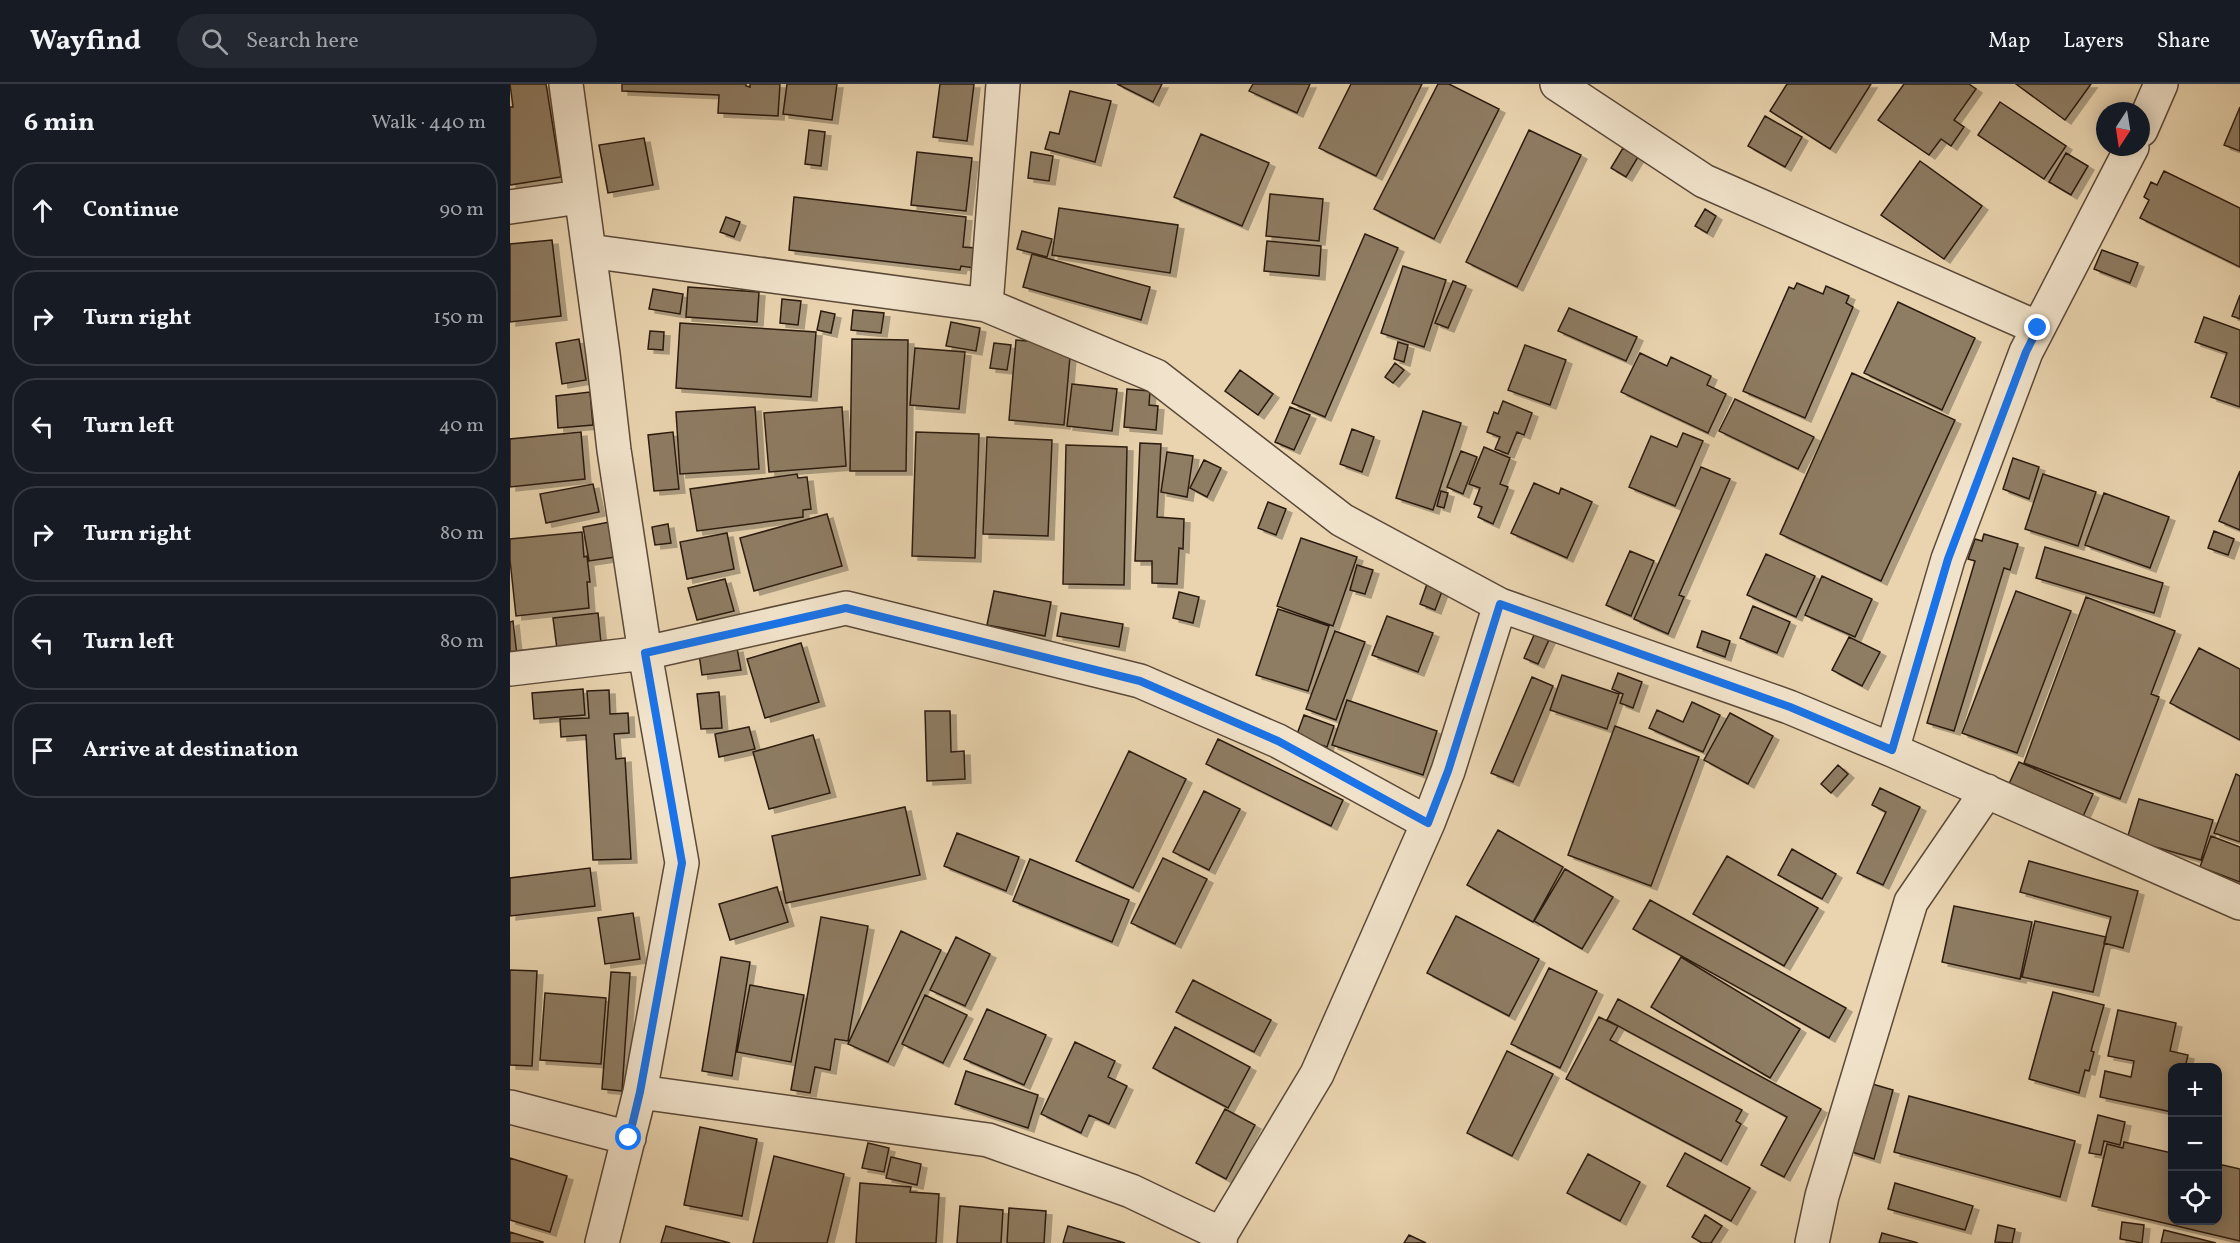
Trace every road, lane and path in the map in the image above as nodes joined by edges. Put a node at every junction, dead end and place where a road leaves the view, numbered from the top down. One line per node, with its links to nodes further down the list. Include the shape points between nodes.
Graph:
1 (566, 84): 7 (street)
2 (1003, 84): 10 (street)
3 (1557, 84): 11 (street, via 1704,181)
4 (2161, 84): 5 (street)
5 (2150, 109)
6 (2128, 156): 11 (street)
7 (580, 197): 8 (street); 9 (street)
8 (510, 207)
9 (589, 251): 10 (street); 13 (street)
10 (986, 305): 12 (street, via 1156,376 1342,519)
11 (2038, 328): 15 (street, via 1948,559)
12 (1500, 604): 15 (street, via 1790,707); 17 (street)
13 (645, 653): 14 (street); 17 (street, via 846,608 1140,681 1278,741); 19 (street, via 682,863)
14 (510, 669)
15 (1892, 750): 16 (street)
16 (1987, 791): 18 (street); 24 (street, via 1911,902 1825,1185)
17 (1428, 823): 22 (street, via 1317,1074)
18 (2240, 903)
19 (640, 1092): 21 (street); 22 (street, via 988,1140 1131,1191)
20 (510, 1107): 21 (street)
21 (629, 1138): 23 (street)
22 (1221, 1239)
23 (602, 1243)
24 (1812, 1243)

